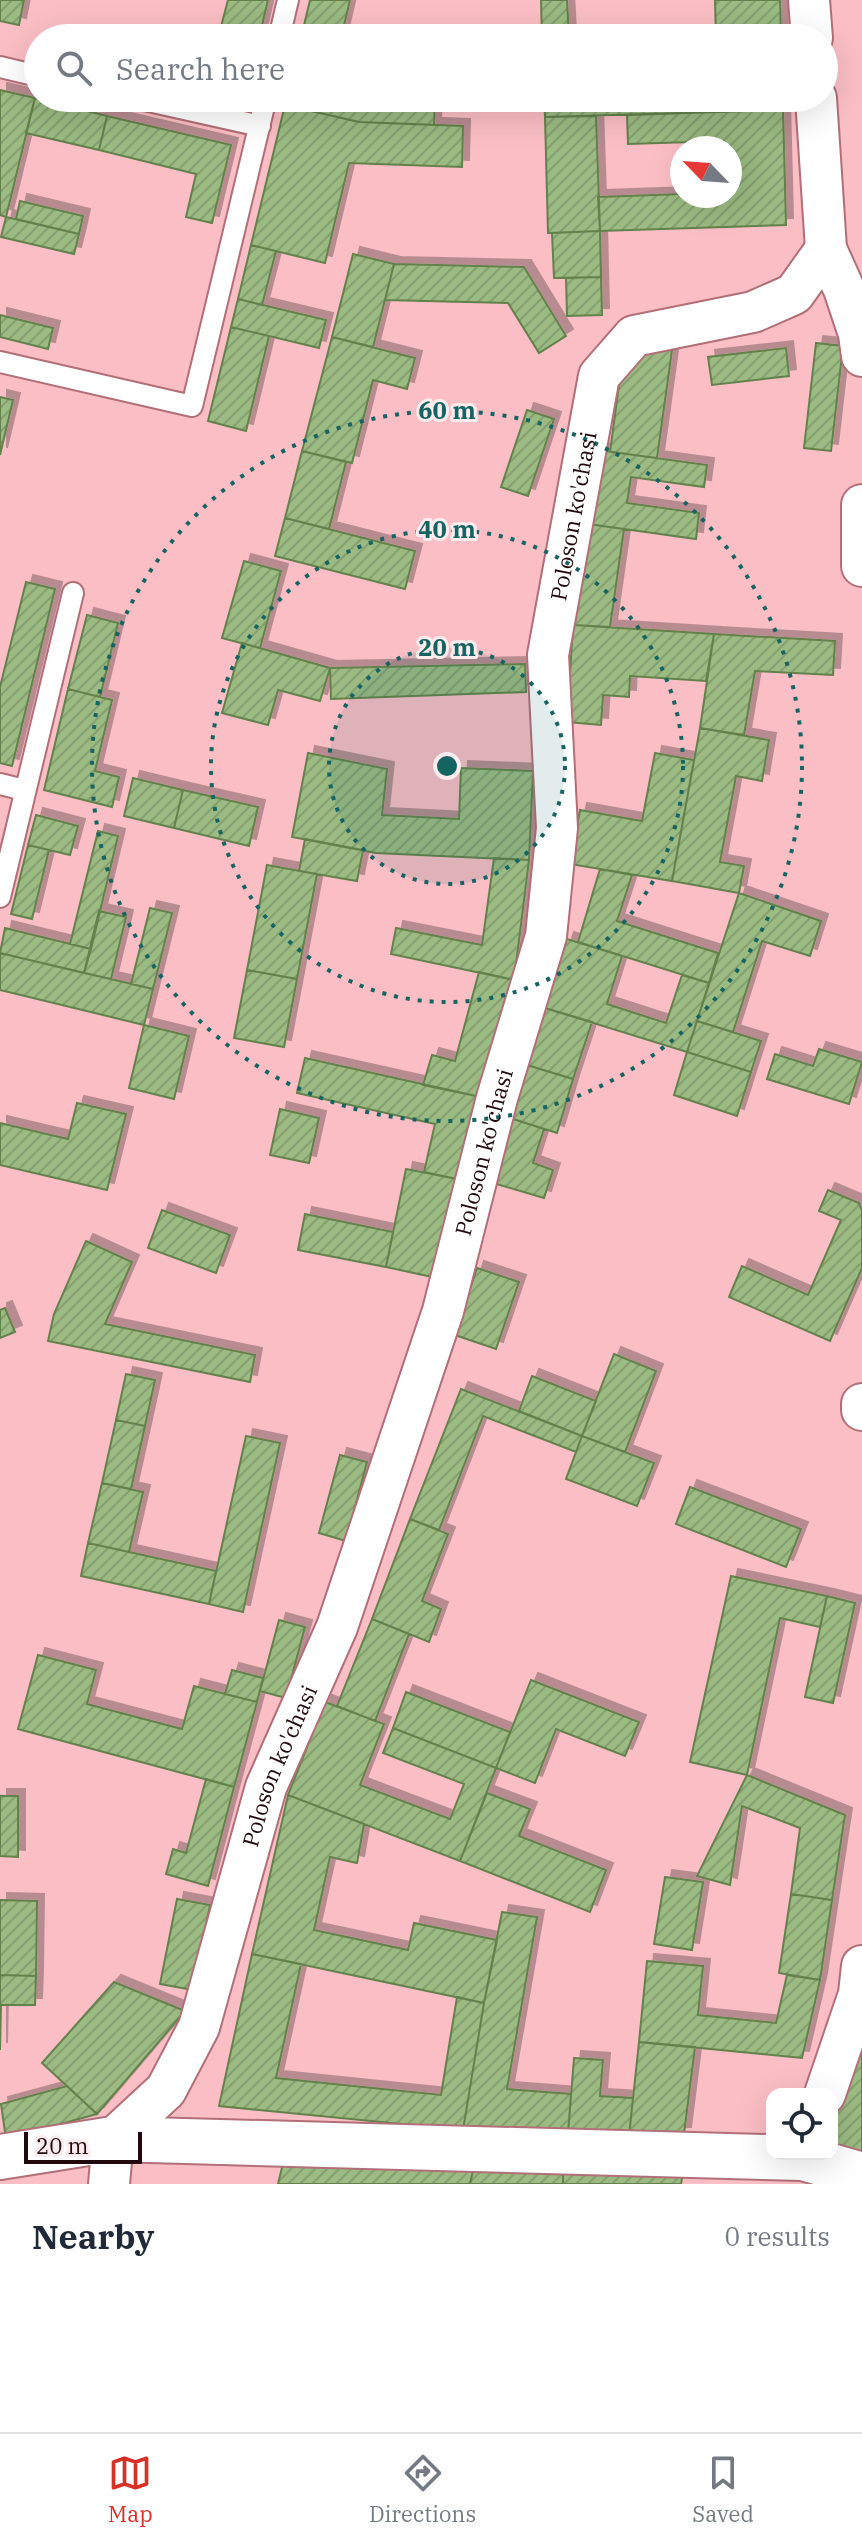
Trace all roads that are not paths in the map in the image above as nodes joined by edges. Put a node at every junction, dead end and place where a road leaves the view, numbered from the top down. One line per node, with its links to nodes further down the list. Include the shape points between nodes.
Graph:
1 (288, 0): 3 (lane)
2 (809, 0): 4 (street)
3 (282, 24)
4 (811, 24)
5 (0, 67): 6 (lane)
6 (24, 73)
7 (198, 112): 10 (lane)
8 (263, 112): 10 (lane)
9 (817, 112): 11 (street)
10 (260, 126): 13 (lane, via 192,406)
11 (826, 249): 12 (street, via 849,304); 24 (street, Poloson ko'chasi, via 794,294 753,312 634,336 599,376 548,655 557,828 546,936 497,1098 443,1311 337,1627 266,1787 199,2027 166,2090)
12 (862, 356)
13 (0, 362)
14 (862, 505): 15 (street)
15 (862, 566)
16 (73, 593): 18 (lane)
17 (0, 784): 18 (lane)
18 (24, 790): 19 (lane)
19 (0, 897)
20 (862, 1404): 21 (street)
21 (862, 1410)
22 (862, 1966): 23 (street, via 859,1994)
23 (827, 2088)
24 (113, 2139): 25 (street); 26 (street); 29 (street)
25 (766, 2155)
26 (0, 2157)
27 (814, 2160): 28 (street)
28 (859, 2177)
29 (109, 2184)

